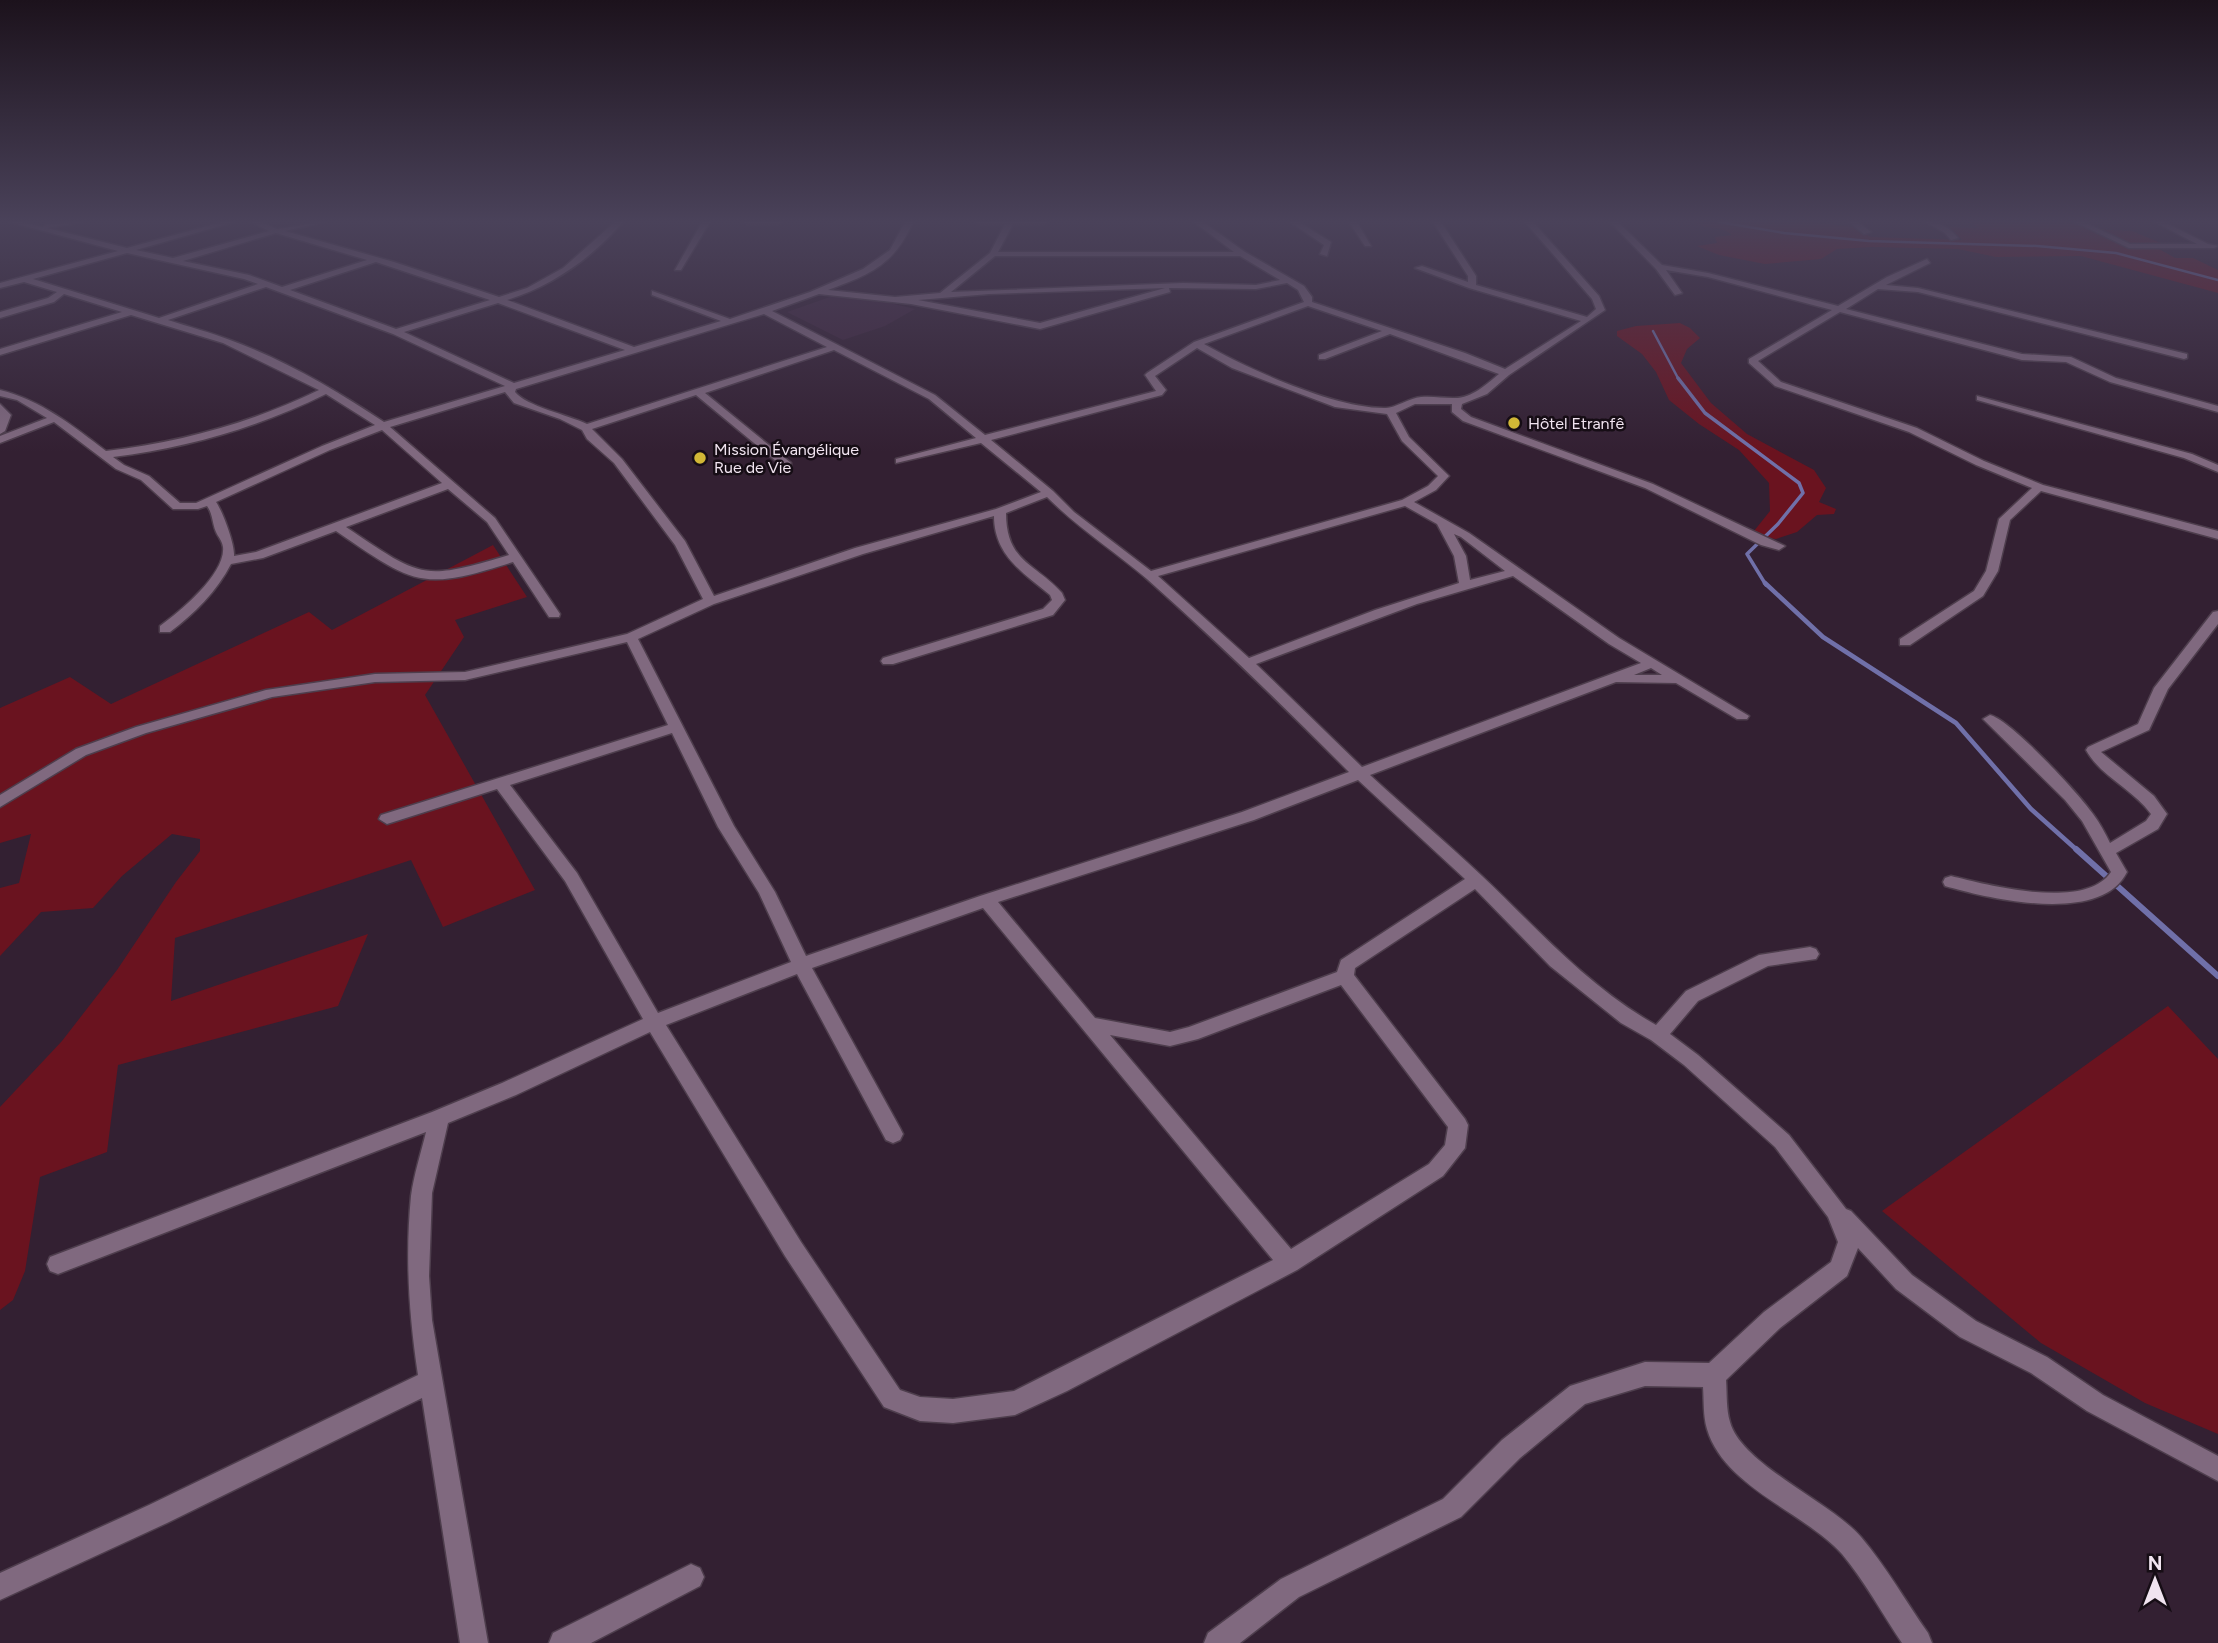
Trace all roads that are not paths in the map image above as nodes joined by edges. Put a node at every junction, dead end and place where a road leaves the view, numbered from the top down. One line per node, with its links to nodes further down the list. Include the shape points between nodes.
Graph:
1 (53, 299): 25 (street)
2 (87, 299): 24 (street)
3 (223, 299): 26 (street)
4 (302, 299): 30 (street)
5 (495, 299): 19 (street)
6 (503, 299): 19 (street)
7 (670, 299): 28 (street)
8 (797, 299): 23 (street)
9 (894, 299): 10 (street)
10 (897, 299): 21 (street)
11 (945, 299): 21 (street)
12 (1138, 299): 21 (street, via 1049,326)
13 (1306, 299): 20 (street)
14 (1515, 299): 27 (street)
15 (1596, 299): 27 (street, via 1601,310)
16 (1799, 299): 22 (street)
17 (1857, 299): 22 (street)
18 (1953, 299): 35 (street)
19 (499, 300): 30 (street); 33 (street)
20 (1308, 303): 29 (street); 31 (street)
21 (936, 306)
22 (1839, 309): 45 (street, via 2022,357 2068,359 2113,380); 58 (street, via 1752,361 1778,384 1919,433)
23 (765, 311): 28 (street); 32 (street)
24 (130, 312): 26 (street); 34 (street)
25 (0, 315)
26 (160, 320): 39 (street, via 259,355)
27 (1588, 320): 37 (street)
28 (731, 321): 33 (street)
29 (1389, 331): 36 (street); 37 (street)
30 (396, 332): 38 (street)
31 (1198, 344): 46 (street, via 1235,366 1339,405); 51 (street, via 1150,375 1159,393)
32 (835, 347): 40 (street); 51 (street, via 932,397)
33 (635, 351): 38 (street)
34 (0, 352)
35 (2184, 356)
36 (1322, 357)
37 (1506, 373): 43 (street, via 1484,391)
38 (512, 386): 48 (street); 49 (street, via 510,392 517,401)
39 (327, 390): 48 (street); 53 (street, via 289,410 185,443)
40 (698, 392): 49 (street); 55 (street)
41 (0, 393): 47 (street, via 20,398)
42 (1980, 398): 56 (street, via 2189,456)
43 (1457, 402): 46 (street, via 1422,400); 66 (street, via 1456,410 1467,419 1649,486)
44 (0, 407): 50 (street, via 6,415)
45 (2218, 409)
46 (1391, 412): 61 (street, via 1404,437 1444,476)
47 (55, 418): 52 (street); 53 (street)
48 (383, 426): 57 (street); 60 (street)
49 (586, 428): 72 (street, via 618,461 681,544)
50 (0, 431)
51 (982, 439): 54 (street); 59 (street)
52 (0, 440)
53 (103, 455): 60 (street, via 145,478 177,507)
54 (900, 461)
55 (787, 465)
56 (2218, 469)
57 (451, 484): 64 (street); 67 (street, via 491,520)
58 (2039, 487): 65 (street); 77 (street, via 2006,519 1992,571 1979,593)
59 (1049, 493): 62 (street); 70 (street)
60 (209, 502): 68 (street, via 219,512 222,534 229,545)
61 (1406, 502): 63 (street); 70 (street)
62 (1000, 511): 72 (street, via 859,551); 78 (street, via 1003,545 1056,593 1057,605 1048,612)
63 (1440, 519): 69 (street); 71 (street, via 1460,556)
64 (338, 527): 67 (street, via 409,573 426,576 457,574); 68 (street)
65 (2218, 535)
66 (1779, 546)
67 (516, 557): 73 (street)
68 (225, 562): 75 (street, via 186,616)
69 (1515, 572): 71 (street); 80 (street)
70 (1149, 575): 79 (street)
71 (1465, 584): 79 (street)
72 (710, 601): 76 (street)
73 (554, 614)
74 (2218, 615): 90 (street, via 2161,688 2144,727 2093,750 2150,800 2159,814 2151,825)
75 (165, 629)
76 (631, 637): 85 (street); 88 (street, via 465,676 375,678 271,693 110,739)
77 (1905, 642)
78 (888, 661)
79 (1247, 663): 86 (street)
80 (1653, 663): 81 (street); 82 (street)
81 (1615, 679): 82 (street); 86 (street)
82 (1677, 679): 83 (street)
83 (1742, 716)
84 (1990, 719): 90 (street, via 2070,796)
85 (676, 727): 87 (street); 95 (street, via 726,827 767,892)
86 (1361, 775): 91 (street); 93 (street)
87 (500, 783): 89 (street); 97 (street, via 571,877)
88 (0, 802)
89 (387, 820)
90 (2108, 851): 92 (street, via 2119,872 2115,881 2082,895 2052,900 2016,897)
91 (1475, 880): 96 (street, via 1370,948 1347,965); 99 (street, via 1556,961 1628,1018)
92 (1951, 882)
93 (986, 900): 95 (street); 98 (street)
94 (1810, 954): 99 (street, via 1765,960 1692,996)
95 (801, 965): 97 (street); 101 (street)
96 (1345, 976): 98 (street, via 1170,1039); 103 (street, via 1458,1125 1455,1148 1436,1170)
97 (654, 1022): 100 (street); 103 (street, via 793,1249 892,1399 920,1409 953,1411 1015,1403)
98 (1090, 1024): 103 (street)
99 (1658, 1035): 102 (street, via 1782,1141)
100 (439, 1118): 104 (street); 106 (street, via 422,1193 418,1276)
101 (892, 1134)
102 (1836, 1212): 105 (street, via 1849,1242 1839,1269 1772,1320); 107 (street, via 1904,1282 1968,1329 2039,1364 2095,1403)
103 (1289, 1263)
104 (58, 1264)
105 (1714, 1375): 112 (street, via 1645,1374 1578,1394 1511,1449 1452,1508 1290,1588); 113 (street, via 1718,1427 1736,1455 1851,1545)
106 (431, 1381): 109 (street); 110 (street)
107 (2218, 1469)
108 (691, 1577): 111 (street)
109 (0, 1587)
110 (474, 1643)
111 (564, 1643)
112 (1218, 1643)
113 (1919, 1643)

